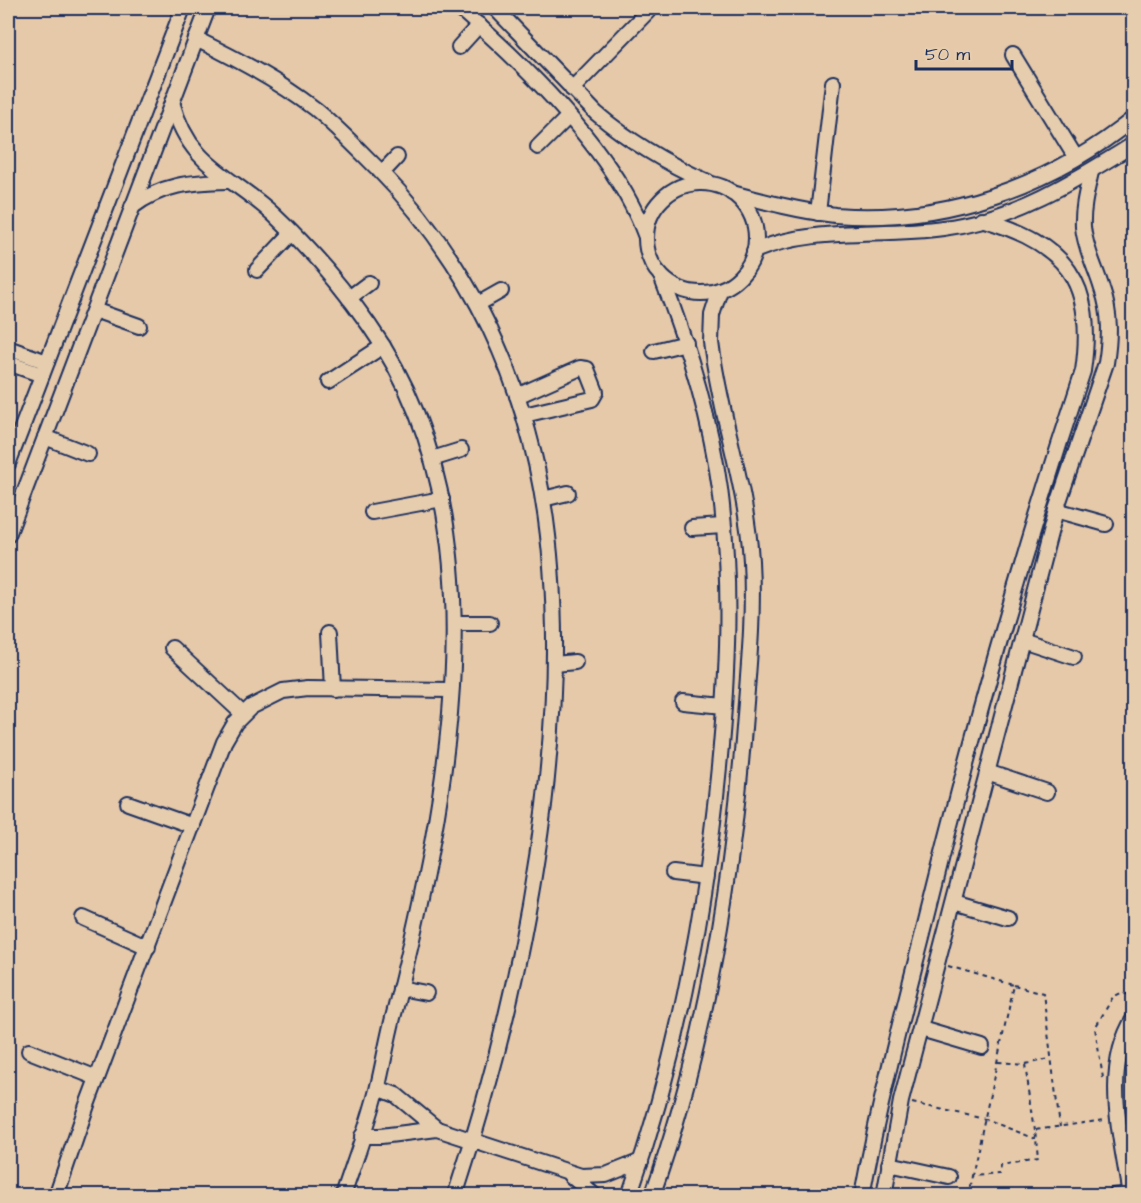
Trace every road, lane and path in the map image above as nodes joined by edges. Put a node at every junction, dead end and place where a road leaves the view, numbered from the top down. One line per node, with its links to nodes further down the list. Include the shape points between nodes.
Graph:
1 (183, 8): 43 (street)
2 (208, 8): 7 (street)
3 (459, 8): 6 (street)
4 (495, 8): 11 (street)
5 (651, 8): 11 (street)
6 (479, 25): 8 (street); 13 (street)
7 (196, 39): 12 (street); 20 (street, via 314,109)
8 (459, 47)
9 (1013, 55): 18 (street)
10 (833, 83): 25 (street)
11 (572, 89): 22 (street, via 623,135)
12 (172, 102): 21 (street, via 180,128 193,149); 24 (street)
13 (568, 117): 16 (street); 28 (street, via 620,185)
14 (1134, 118): 18 (street)
15 (1134, 144): 19 (street)
16 (538, 147)
17 (396, 157): 20 (street)
18 (1076, 158): 25 (street, via 998,194 940,210 865,216)
19 (1091, 172): 26 (street, via 1054,192); 57 (street, via 1083,228 1107,306 1109,344)
20 (382, 173): 36 (street, via 429,227)
21 (228, 181): 24 (street, via 171,186); 27 (street, via 266,208)
22 (713, 185): 23 (street); 28 (street, via 681,187 663,198 651,216)
23 (732, 193): 25 (street); 29 (street, via 752,219)
24 (132, 207): 37 (street)
25 (818, 213)
26 (981, 219): 29 (street, via 942,229 798,236); 86 (street, via 1017,229 1053,252 1075,281 1088,334 1083,371 1037,509 952,813)
27 (292, 233): 30 (street); 35 (street)
28 (646, 237): 31 (street, via 650,258)
29 (754, 251): 33 (street, via 745,270)
30 (257, 270)
31 (661, 276): 33 (street, via 688,292); 39 (street)
32 (369, 283): 35 (street)
33 (720, 290): 122 (street, via 712,315 711,342 748,529 752,591 750,654 732,838 712,970 685,1090)
34 (501, 291): 36 (street)
35 (350, 298): 40 (street)
36 (478, 304): 47 (street)
37 (94, 310): 38 (street); 49 (street)
38 (139, 326)
39 (686, 343): 42 (street); 60 (street, via 709,428)
40 (383, 346): 46 (street); 52 (street)
41 (8, 348): 43 (street)
42 (654, 351)
43 (47, 362): 45 (street)
44 (8, 363): 45 (street)
45 (42, 375): 53 (street)
46 (328, 382)
47 (517, 396): 48 (street); 48 (street, via 580,368 591,374 596,392 592,399)
48 (524, 415): 56 (street)
49 (45, 437): 51 (street); 62 (street)
50 (461, 450): 52 (street)
51 (88, 454)
52 (432, 459): 55 (street)
53 (8, 464)
54 (568, 493): 56 (street)
55 (442, 499): 58 (street); 63 (street, via 450,540)
56 (543, 499): 70 (street, via 552,551)
57 (1056, 510): 59 (street); 66 (street)
58 (372, 512)
59 (1106, 524)
60 (723, 526): 61 (street); 74 (street, via 728,622)
61 (692, 528)
62 (8, 535)
63 (455, 623): 64 (street); 72 (street)
64 (490, 623)
65 (330, 632): 71 (street)
66 (1022, 640): 68 (street); 76 (street)
67 (172, 648): 75 (street)
68 (1074, 657)
69 (575, 662): 70 (street)
70 (555, 664): 110 (street, via 554,712 537,862 500,1044)
71 (333, 689): 72 (street); 75 (street, via 283,691 260,700)
72 (450, 690): 89 (street, via 428,862)
73 (683, 702): 74 (street)
74 (724, 706): 81 (street)
75 (243, 714): 79 (street, via 224,742)
76 (987, 772): 77 (street); 82 (street)
77 (1047, 792)
78 (128, 803): 79 (street)
79 (194, 826): 85 (street)
80 (673, 873): 81 (street)
81 (706, 877): 111 (street, via 683,1006)
82 (954, 902): 84 (street); 87 (street)
83 (83, 918): 85 (street)
84 (1008, 918)
85 (148, 947): 99 (street)
86 (919, 950): 87 (street); 123 (street)
87 (939, 959): 88 (path); 93 (street)
88 (1014, 984): 96 (path, via 1043,993); 97 (path)
89 (400, 987): 90 (street); 101 (street)
90 (426, 993)
91 (1134, 996): 100 (path, via 1121,993 1113,997 1095,1028)
92 (1134, 1018): 116 (street, via 1121,1044 1115,1073)
93 (921, 1029): 94 (street); 102 (street)
94 (982, 1047)
95 (29, 1051): 99 (street)
96 (1050, 1059): 98 (path); 105 (path)
97 (997, 1062): 98 (path); 104 (path)
98 (1025, 1064): 107 (path)
99 (98, 1078): 117 (street)
100 (1103, 1086)
101 (378, 1088): 106 (street, via 396,1095); 108 (street)
102 (901, 1101): 104 (path); 112 (street)
103 (1106, 1113): 105 (path, via 1105,1120)
104 (985, 1119): 109 (path); 114 (path)
105 (1060, 1127): 107 (path)
106 (437, 1129): 108 (street); 110 (street)
107 (1035, 1130): 109 (path)
108 (362, 1136): 118 (street)
109 (1036, 1139): 114 (path, via 1038,1160 1001,1166 1000,1174)
110 (472, 1140): 113 (street); 119 (street)
111 (641, 1161): 113 (street, via 606,1175); 121 (street)
112 (890, 1164): 115 (street); 124 (street)
113 (568, 1174): 120 (street)
114 (972, 1176): 125 (path)
115 (949, 1177)
116 (1130, 1195): 126 (street)
117 (56, 1196)
118 (343, 1196)
119 (455, 1196)
120 (595, 1196)
121 (629, 1196)
122 (652, 1196)
123 (862, 1196)
124 (884, 1196)
125 (968, 1196)
126 (1113, 1196)

